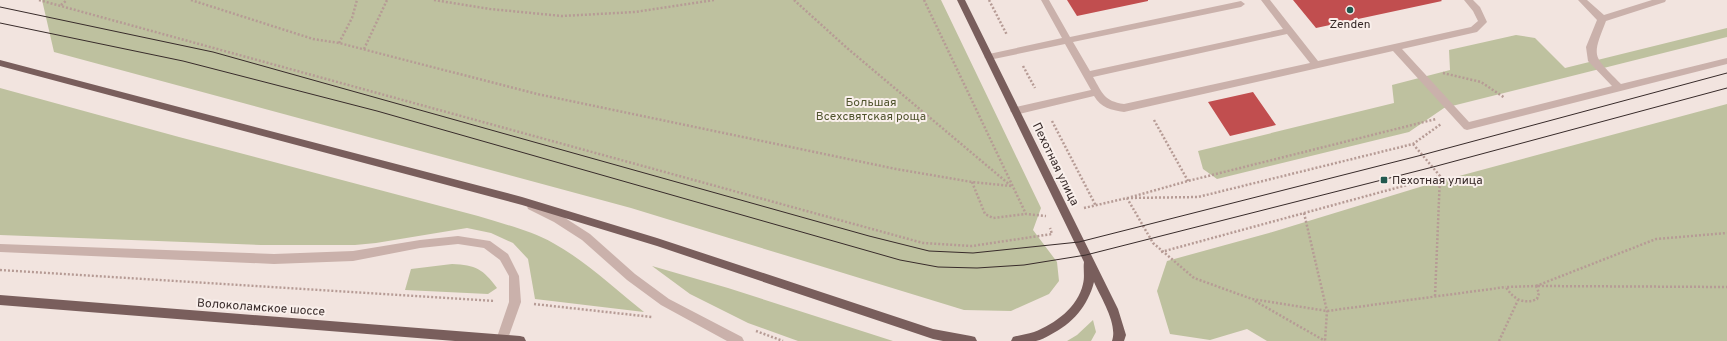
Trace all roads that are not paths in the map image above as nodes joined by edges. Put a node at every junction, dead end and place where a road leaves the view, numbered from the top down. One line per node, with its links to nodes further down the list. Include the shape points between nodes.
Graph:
1 (961, 0): 12 (main road, Пехотная улица)
2 (1045, 0): 10 (street)
3 (1265, 0): 15 (street)
4 (1468, 0): 11 (street, via 1477,9 1483,22 1474,30)
5 (1582, 0): 8 (street)
6 (1662, 0): 8 (street)
7 (1241, 4): 10 (street)
8 (1602, 19): 17 (street, via 1591,46 1593,61)
9 (1284, 32): 16 (street)
10 (1067, 40): 12 (street); 16 (street)
11 (1396, 48): 15 (street); 17 (street, via 1467,126)
12 (989, 57): 19 (main road, Пехотная улица)
13 (1727, 61): 17 (street)
14 (0, 63): 20 (main road)
15 (1316, 65): 18 (street, via 1124,108 1111,106 1102,101)
16 (1087, 75): 18 (street)
17 (1619, 88)
18 (1096, 92): 19 (street)
19 (1015, 112): 22 (main road, Пехотная улица)
20 (522, 201): 26 (street, via 586,237 631,277 665,302); 27 (main road, via 657,242 933,334)
21 (0, 248): 24 (street, via 274,259 353,256 458,240 486,244 504,257 514,276 515,302)
22 (1089, 261): 28 (main road, via 1088,285 1080,305 1060,325 1026,340); 29 (main road, Пехотная улица, via 1114,312 1120,335)
23 (0, 300): 24 (main road, Волоколамское шоссе)
24 (502, 340): 25 (main road, Волоколамское шоссе)
25 (520, 341)
26 (738, 341)
27 (971, 341)
28 (1017, 341)
29 (1118, 341)

